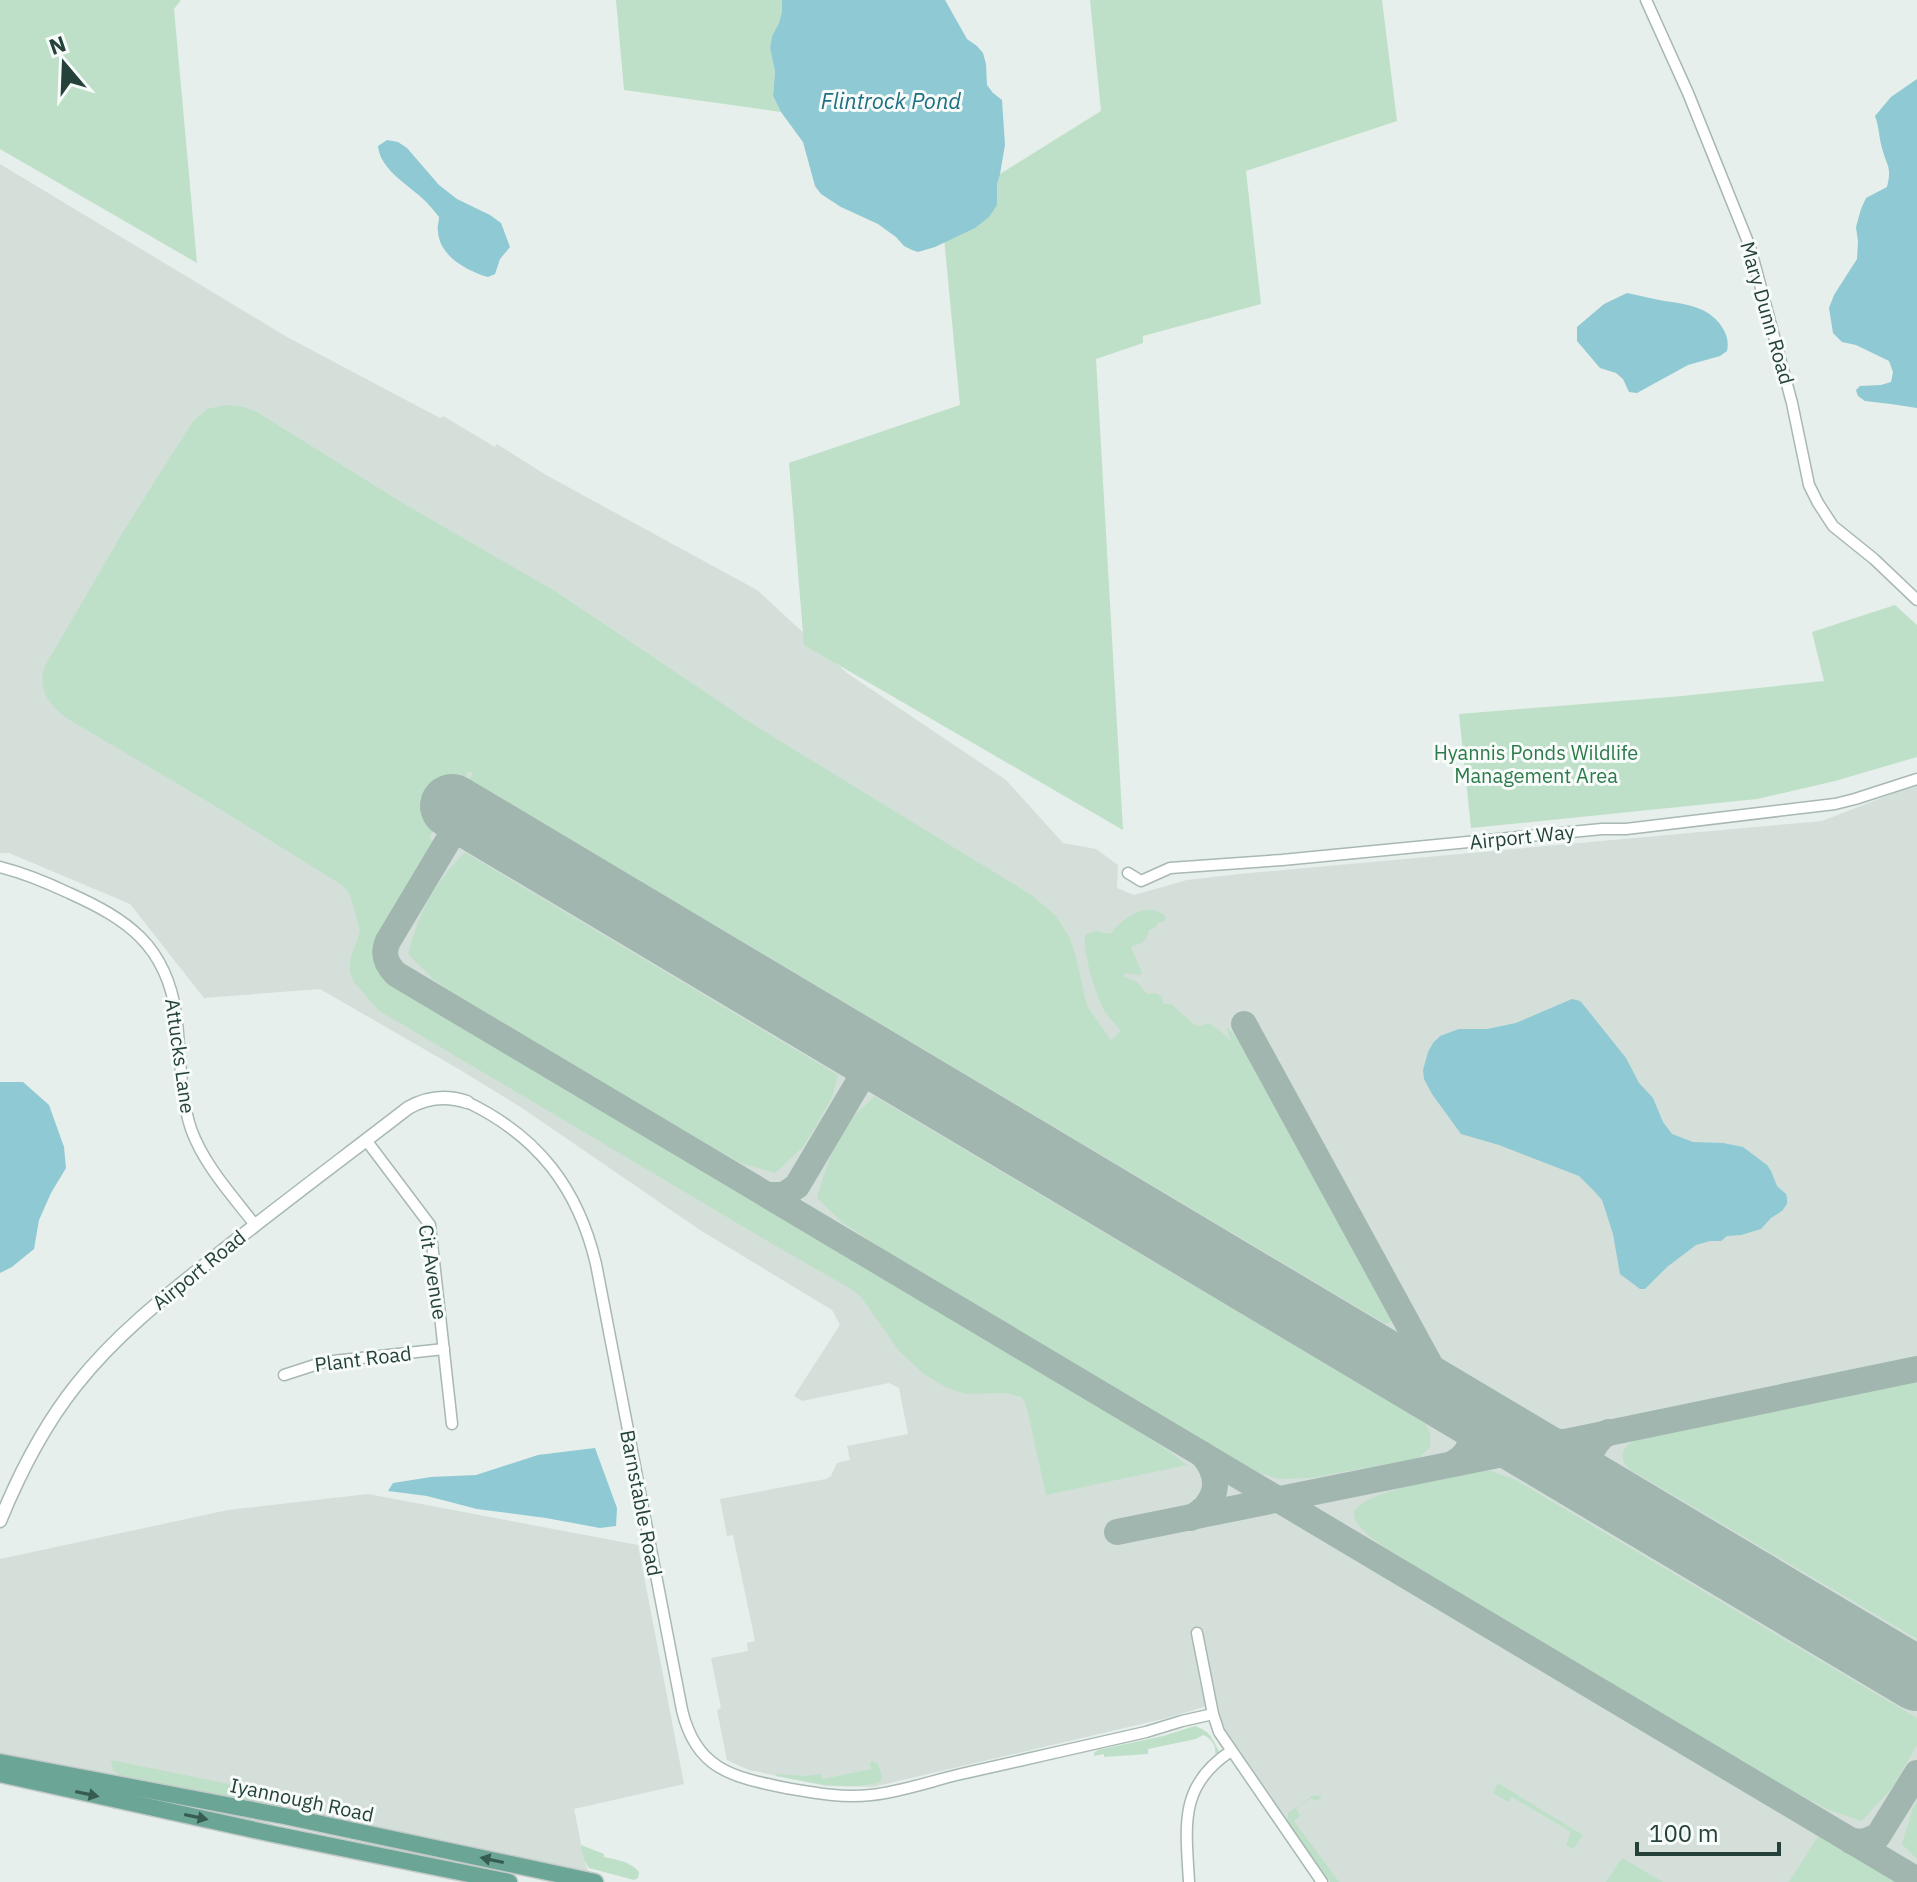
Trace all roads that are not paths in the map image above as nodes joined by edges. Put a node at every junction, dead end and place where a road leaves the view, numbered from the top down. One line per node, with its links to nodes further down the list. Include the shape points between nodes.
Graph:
1 (1646, 0): 2 (street, Mary Dunn Road, via 1750,247 1809,485 1833,526)
2 (1917, 600)
3 (1917, 779): 5 (street, Airport Way, via 1835,804 1662,825 1170,868 1141,881)
4 (0, 867): 8 (street, Attucks Lane, via 110,913 151,950 173,999 192,1131)
5 (1128, 873)
6 (467, 1102): 7 (street, Airport Road, via 449,1097 423,1101); 14 (street, Barnstable Road, via 542,1155 570,1193 589,1235 685,1725 719,1768 820,1795 854,1796)
7 (366, 1140): 8 (street, Airport Road); 9 (street, Cit Avenue, via 430,1225)
8 (255, 1225): 12 (street, Airport Road, via 160,1300 93,1365 33,1449)
9 (444, 1349): 10 (street, Plant Road, via 324,1362); 11 (street, Cit Avenue)
10 (284, 1375)
11 (452, 1424)
12 (0, 1521)
13 (1197, 1633): 14 (street)
14 (1213, 1714): 15 (street)
15 (1231, 1751): 20 (street, via 1206,1770 1191,1800); 21 (street)
16 (0, 1762): 19 (main road, Iyannough Road, one-way to 16)
17 (0, 1774): 18 (main road, Iyannough Road, one-way to 18)
18 (509, 1882)
19 (595, 1882)
20 (1189, 1882)
21 (1322, 1882)

